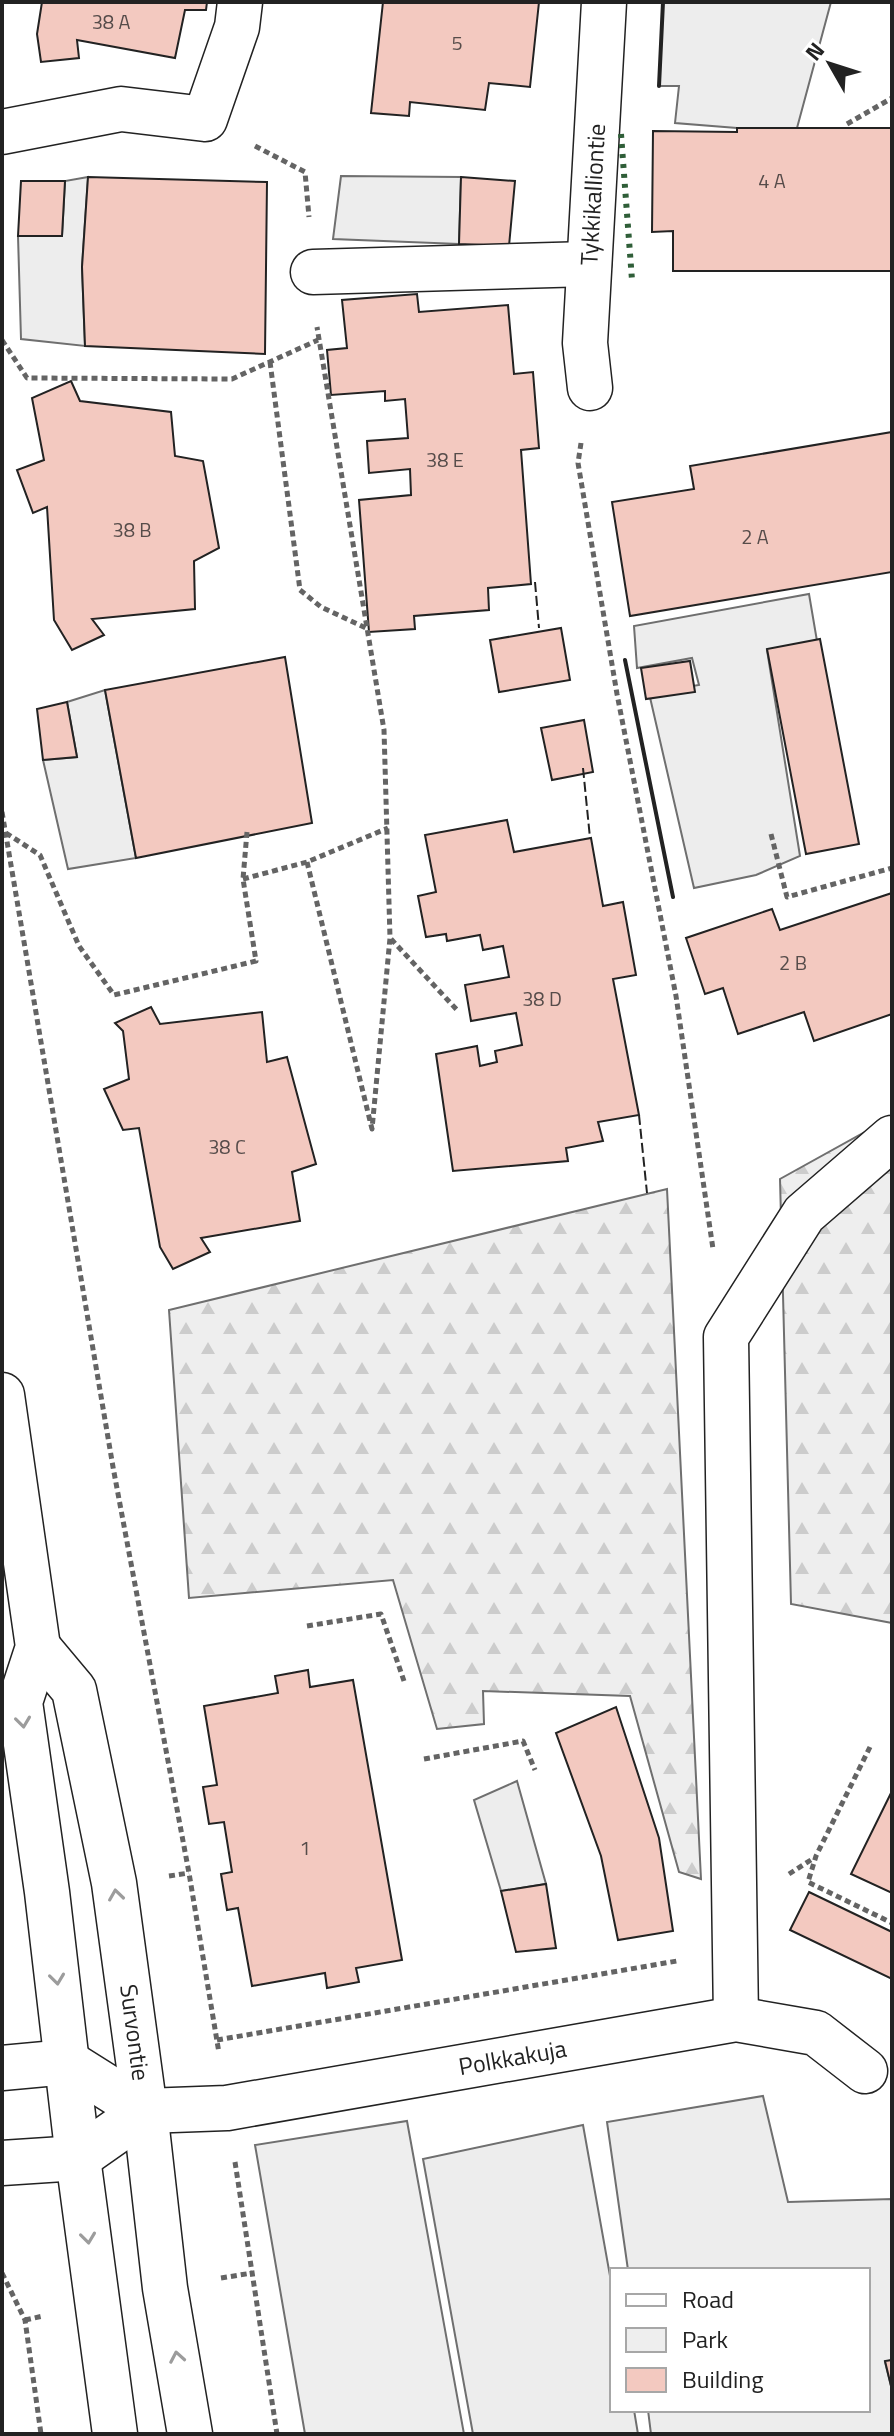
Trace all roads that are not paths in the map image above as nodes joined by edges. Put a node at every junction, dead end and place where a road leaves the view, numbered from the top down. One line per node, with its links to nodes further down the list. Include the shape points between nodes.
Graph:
1 (240, 2): 3 (main road, via 237,27 205,119 121,109)
2 (604, 2): 4 (main road, Tykkikalliontie)
3 (2, 132)
4 (589, 264): 5 (main road); 6 (main road, Tykkikalliontie, via 585,343)
5 (313, 272)
6 (590, 388)
7 (892, 1138): 10 (main road, via 804,1214 726,1337)
8 (2, 1395): 9 (main road)
9 (38, 1647): 11 (main road, one-way to 11, via 20,1702); 14 (main road, Survontie, one-way to 9, via 114,1883 74,1690)
10 (736, 2019): 13 (main road, Polkkakuja, via 816,2033); 14 (main road, Polkkakuja, via 227,2108)
11 (67, 2062): 12 (main road); 14 (main road); 15 (main road)
12 (2, 2068)
13 (865, 2071)
14 (145, 2111): 15 (main road); 18 (main road, Survontie, one-way to 14, via 165,2288)
15 (78, 2158): 16 (main road); 17 (main road, one-way to 17)
16 (2, 2163)
17 (115, 2434)
18 (190, 2434)

